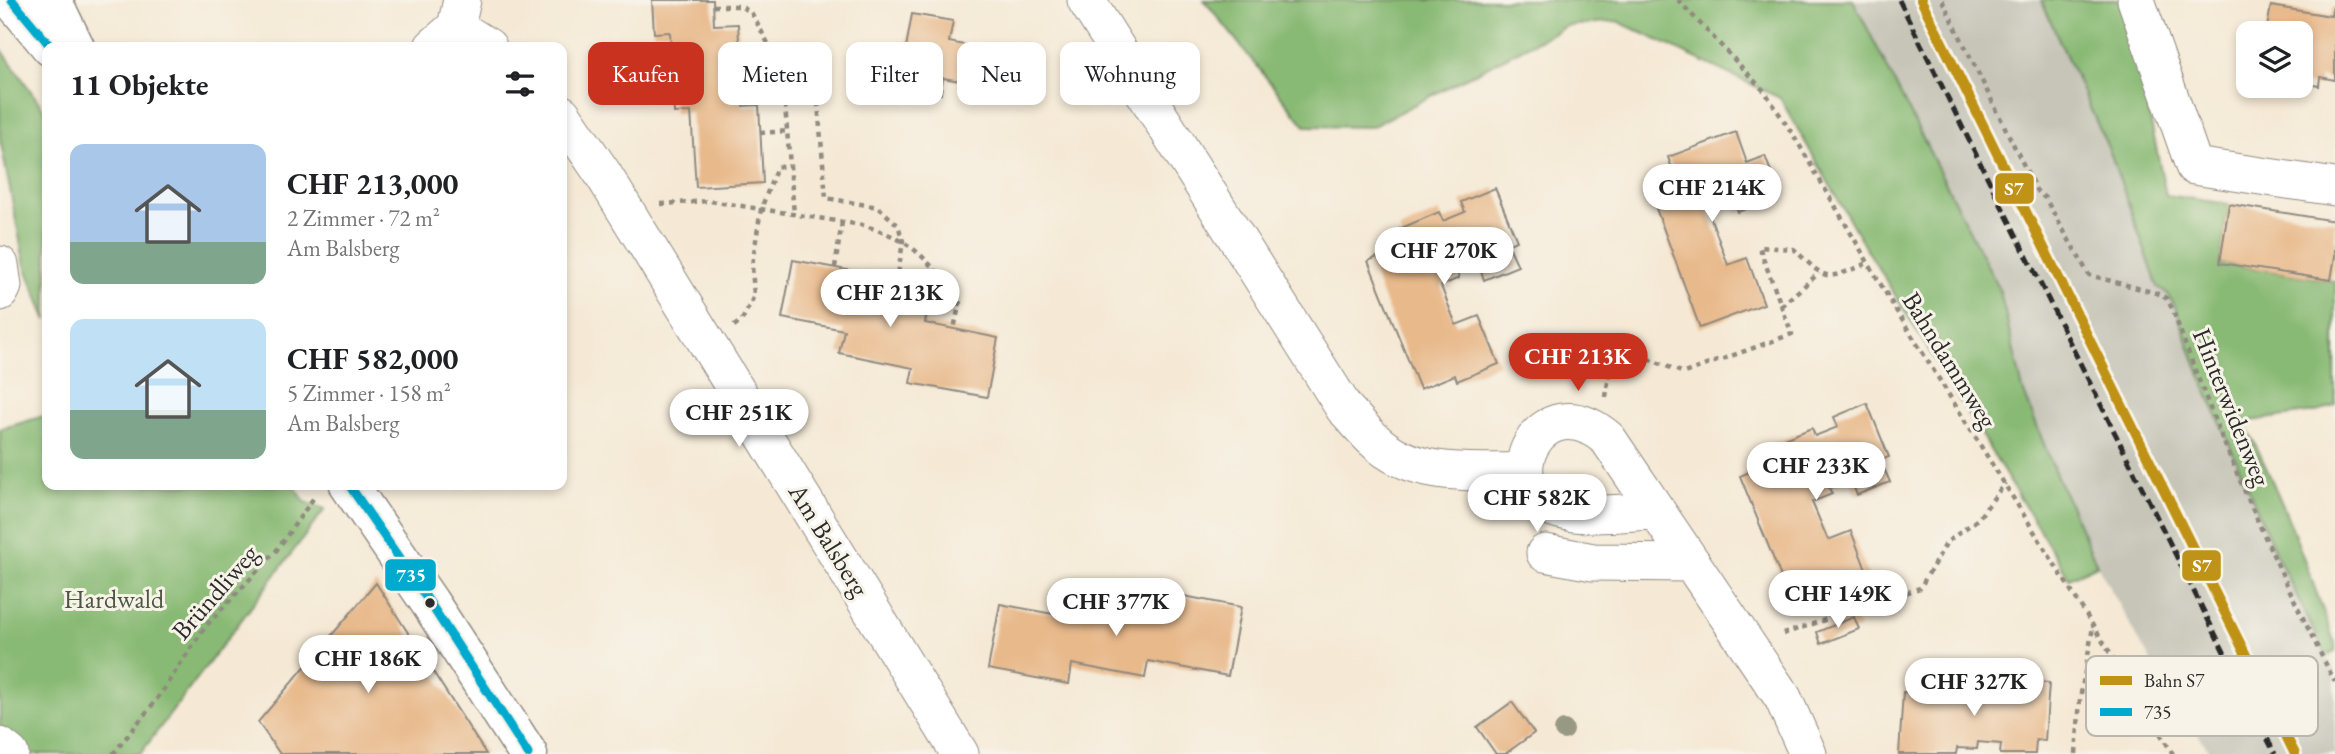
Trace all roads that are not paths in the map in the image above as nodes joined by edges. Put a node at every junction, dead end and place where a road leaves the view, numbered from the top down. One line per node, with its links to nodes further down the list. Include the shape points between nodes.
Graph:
1 (12, 0): 6 (main road)
2 (52, 0): 7 (main road)
3 (1086, 0): 13 (street, via 1344,408 1375,442 1413,464 1457,472)
4 (2136, 0): 10 (street, via 2194,166)
5 (450, 25): 8 (street)
6 (47, 42)
7 (73, 42)
8 (479, 42)
9 (567, 122): 21 (street, Am Balsberg)
10 (2335, 187)
11 (0, 265): 12 (street)
12 (0, 292)
13 (1524, 471): 15 (street, via 1528,486 1549,508 1579,513); 15 (street, via 1525,456 1541,431 1568,421 1583,423 1608,439)
14 (338, 490): 20 (main road, via 430,603)
15 (1655, 510): 17 (street)
16 (1545, 553): 17 (street, via 1593,562)
17 (1692, 563): 22 (street, via 1783,698)
18 (0, 746): 19 (street)
19 (10, 754)
20 (528, 754)
21 (960, 754)
22 (1808, 754)

